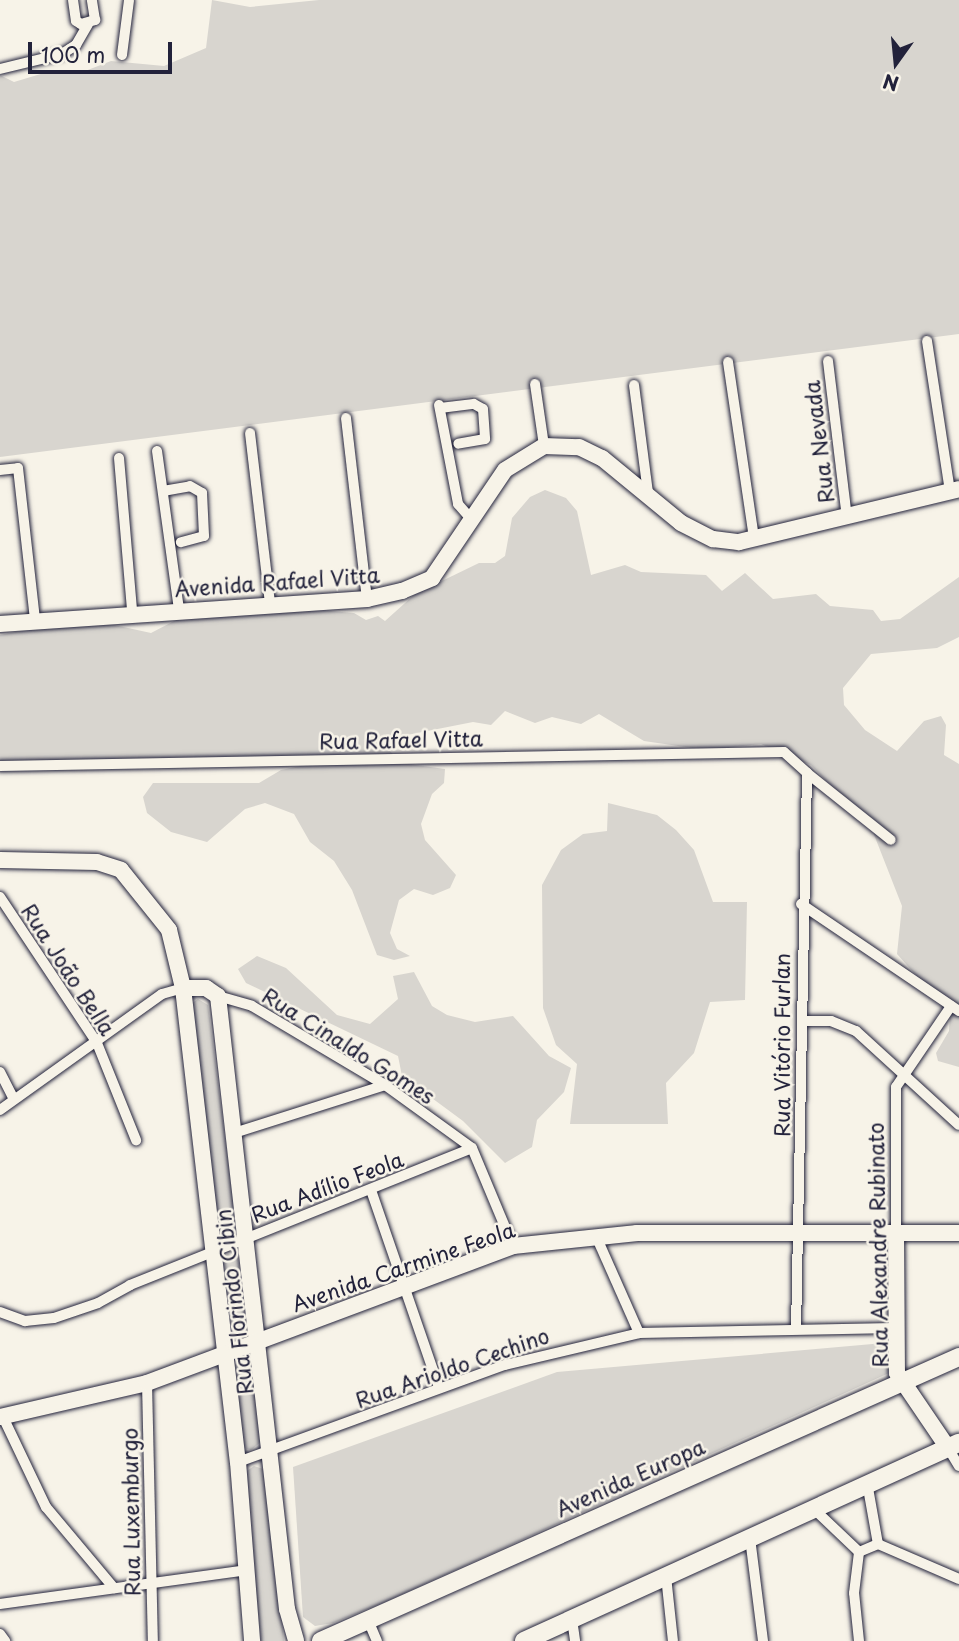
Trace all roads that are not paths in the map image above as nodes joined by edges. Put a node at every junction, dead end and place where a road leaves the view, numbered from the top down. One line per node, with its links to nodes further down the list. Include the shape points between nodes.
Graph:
1 (73, 0): 4 (street, via 76,21)
2 (92, 0): 4 (street)
3 (129, 0): 5 (street)
4 (92, 22): 6 (street, via 76,45 62,54)
5 (122, 55)
6 (0, 69)
7 (927, 341): 19 (street)
8 (828, 361): 22 (street, Rua Nevada)
9 (728, 362): 24 (street)
10 (535, 384): 15 (street)
11 (634, 385): 21 (street)
12 (346, 418): 26 (street)
13 (250, 433): 27 (street)
14 (458, 444): 23 (street, via 485,439 483,409 474,404 440,406 458,504)
15 (544, 446): 21 (main road, via 579,447); 23 (main road, Avenida Rafael Vitta, via 505,470)
16 (157, 451): 20 (street)
17 (119, 458): 29 (street)
18 (0, 470): 30 (street, via 18,468)
19 (955, 490): 22 (main road)
20 (163, 491): 25 (street, via 190,486 202,493 204,536); 28 (street)
21 (648, 493): 24 (main road, via 681,523 713,539)
22 (847, 517): 24 (main road)
23 (471, 519): 26 (main road, Avenida Rafael Vitta, via 432,578)
24 (754, 538)
25 (181, 542)
26 (367, 599): 27 (main road, Avenida Rafael Vitta)
27 (270, 603): 28 (main road, Avenida Rafael Vitta)
28 (179, 609): 29 (main road, Avenida Rafael Vitta)
29 (132, 611): 30 (main road, Avenida Rafael Vitta)
30 (36, 619): 31 (main road, Avenida Rafael Vitta)
31 (0, 624)
32 (0, 766): 33 (street, Rua Rafael Vitta, via 784,752)
33 (803, 769): 34 (street, Rua Rafael Vitta); 37 (street, Rua Vitório Furlan)
34 (891, 840)
35 (0, 860): 38 (main road, Rua Florindo Cibin, via 97,862 121,870 169,930)
36 (0, 897): 42 (street, Rua João Bella)
37 (801, 904): 40 (street); 41 (street, Rua Vitório Furlan)
38 (183, 988): 39 (main road, via 206,988); 42 (street, via 162,994); 59 (main road, Rua Florindo Cibin)
39 (218, 996): 45 (street, Rua Cinaldo Gomes, via 252,1006); 49 (main road, Rua Florindo Cibin)
40 (955, 1009): 44 (street, Rua Alexandre Rubinato)
41 (803, 1021): 44 (street, via 831,1021 856,1031); 53 (street, Rua Vitório Furlan)
42 (97, 1042): 46 (street); 50 (street, Rua João Bella)
43 (0, 1072): 46 (street)
44 (907, 1072): 48 (street); 54 (street, Rua Alexandre Rubinato, via 896,1087)
45 (385, 1084): 49 (street); 51 (street, Rua Cinaldo Gomes)
46 (14, 1099): 47 (street)
47 (0, 1110)
48 (959, 1125)
49 (234, 1133): 57 (main road, Rua Florindo Cibin)
50 (136, 1140)
51 (472, 1148): 52 (street, Rua Adílio Feola); 58 (street)
52 (371, 1190): 57 (street, Rua Adílio Feola); 60 (street)
53 (798, 1231): 54 (main road, Avenida Carmine Feola); 56 (main road, Avenida Carmine Feola); 63 (street, Rua Vitório Furlan)
54 (896, 1233): 55 (main road, Avenida Carmine Feola); 62 (main road, Rua Alexandre Rubinato)
55 (959, 1233)
56 (596, 1236): 58 (main road, Avenida Carmine Feola); 64 (street)
57 (246, 1238): 59 (street, Rua Adílio Feola); 65 (main road, Rua Florindo Cibin)
58 (513, 1246): 60 (main road, Avenida Carmine Feola)
59 (213, 1251): 61 (street, Rua Adílio Feola, via 54,1318 25,1321); 66 (main road, Rua Florindo Cibin)
60 (406, 1285): 65 (main road, Avenida Carmine Feola); 70 (street)
61 (0, 1312)
62 (894, 1328): 63 (street, Rua Arioldo Cechino); 69 (main road, Rua Alexandre Rubinato)
63 (796, 1329): 64 (street, Rua Arioldo Cechino)
64 (639, 1333): 70 (street, Rua Arioldo Cechino, via 542,1355)
65 (259, 1340): 66 (main road, Avenida Carmine Feola); 73 (main road, Rua Florindo Cibin)
66 (224, 1352): 68 (main road, Avenida Carmine Feola); 74 (main road, Rua Florindo Cibin)
67 (959, 1357): 69 (main road, Avenida Europa)
68 (147, 1383): 71 (main road, Avenida Carmine Feola); 84 (street, Rua Luxemburgo)
69 (901, 1383): 72 (main road, Rua Alexandre Rubinato); 88 (main road, Avenida Europa)
70 (439, 1388): 73 (street, Rua Arioldo Cechino)
71 (2, 1417): 85 (street, via 46,1507)
72 (953, 1445): 75 (street); 76 (main road)
73 (272, 1452): 74 (street, Rua Arioldo Cechino); 93 (main road, Rua Florindo Cibin, via 288,1609)
74 (238, 1462): 81 (main road, Rua Florindo Cibin)
75 (959, 1466)
76 (868, 1488): 77 (main road); 79 (street)
77 (816, 1511): 78 (main road); 80 (street)
78 (750, 1538): 82 (main road); 99 (street)
79 (878, 1544): 80 (street); 83 (street)
80 (859, 1552): 100 (street, via 853,1593)
81 (248, 1570): 84 (street); 92 (main road, Rua Florindo Cibin)
82 (666, 1576): 87 (main road); 98 (street)
83 (959, 1579)
84 (150, 1580): 85 (street); 91 (street, Rua Luxemburgo)
85 (114, 1588): 86 (street)
86 (0, 1604)
87 (572, 1619): 96 (main road); 97 (street)
88 (368, 1620): 94 (main road, Avenida Europa); 95 (street)
89 (0, 1634): 90 (street)
90 (5, 1641)
91 (153, 1641)
92 (252, 1641)
93 (296, 1641)
94 (321, 1641)
95 (377, 1641)
96 (524, 1641)
97 (575, 1641)
98 (673, 1641)
99 (763, 1641)
100 (859, 1641)

